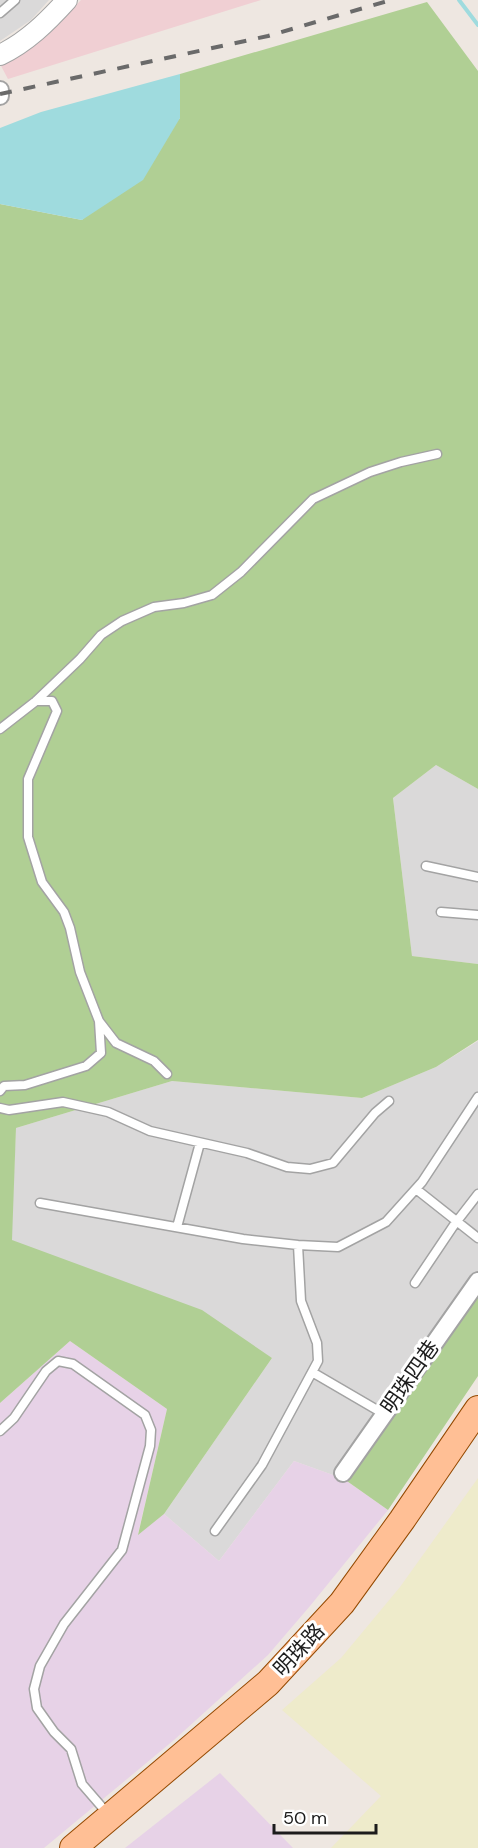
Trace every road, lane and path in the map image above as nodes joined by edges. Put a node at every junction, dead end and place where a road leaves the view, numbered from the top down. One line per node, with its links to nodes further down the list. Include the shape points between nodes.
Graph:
1 (15, 0): 3 (lane)
2 (67, 0): 4 (street, via 18,46)
3 (0, 13)
4 (0, 56)
5 (0, 90): 6 (street)
6 (0, 96)
7 (436, 454): 8 (lane, via 370,472 313,499 242,572 212,595 154,607 122,621 101,635)
8 (36, 701): 9 (lane); 14 (lane, via 52,701 57,711 28,779 28,837 42,882 64,912 80,972)
9 (0, 729)
10 (426, 866): 11 (lane)
11 (478, 877)
12 (441, 912): 13 (lane)
13 (478, 915)
14 (99, 1021): 15 (lane, via 116,1044 154,1061); 16 (lane, via 101,1053 86,1066 25,1085 4,1086)
15 (166, 1074)
16 (0, 1091)
17 (478, 1097): 21 (lane)
18 (389, 1101): 20 (lane, via 333,1163 310,1169 287,1167)
19 (0, 1108): 20 (lane, via 63,1102 108,1112 150,1131)
20 (200, 1143): 25 (lane)
21 (416, 1189): 24 (lane); 27 (lane, via 386,1222 359,1237 338,1246)
22 (478, 1194): 24 (lane)
23 (40, 1203): 25 (lane)
24 (457, 1221): 26 (lane); 29 (lane)
25 (177, 1227): 27 (lane)
26 (478, 1238)
27 (298, 1245): 30 (lane, via 301,1301 317,1343 318,1361)
28 (478, 1281): 32 (street, 明珠四巷)
29 (415, 1283)
30 (312, 1372): 32 (lane); 36 (lane, via 262,1465)
31 (478, 1409): 37 (main road, 明珠路, via 342,1603 268,1683)
32 (384, 1414): 35 (street, 明珠四巷)
33 (0, 1431): 37 (lane, via 58,1361 73,1364 145,1415 151,1430 122,1550 64,1624 40,1666 34,1689 37,1708 71,1749 82,1784)
34 (478, 1433): 39 (main road, 明珠路, via 372,1590 307,1665 195,1769)
35 (343, 1473)
36 (215, 1531)
37 (110, 1817): 38 (main road, 明珠路)
38 (73, 1848)
39 (99, 1848)

